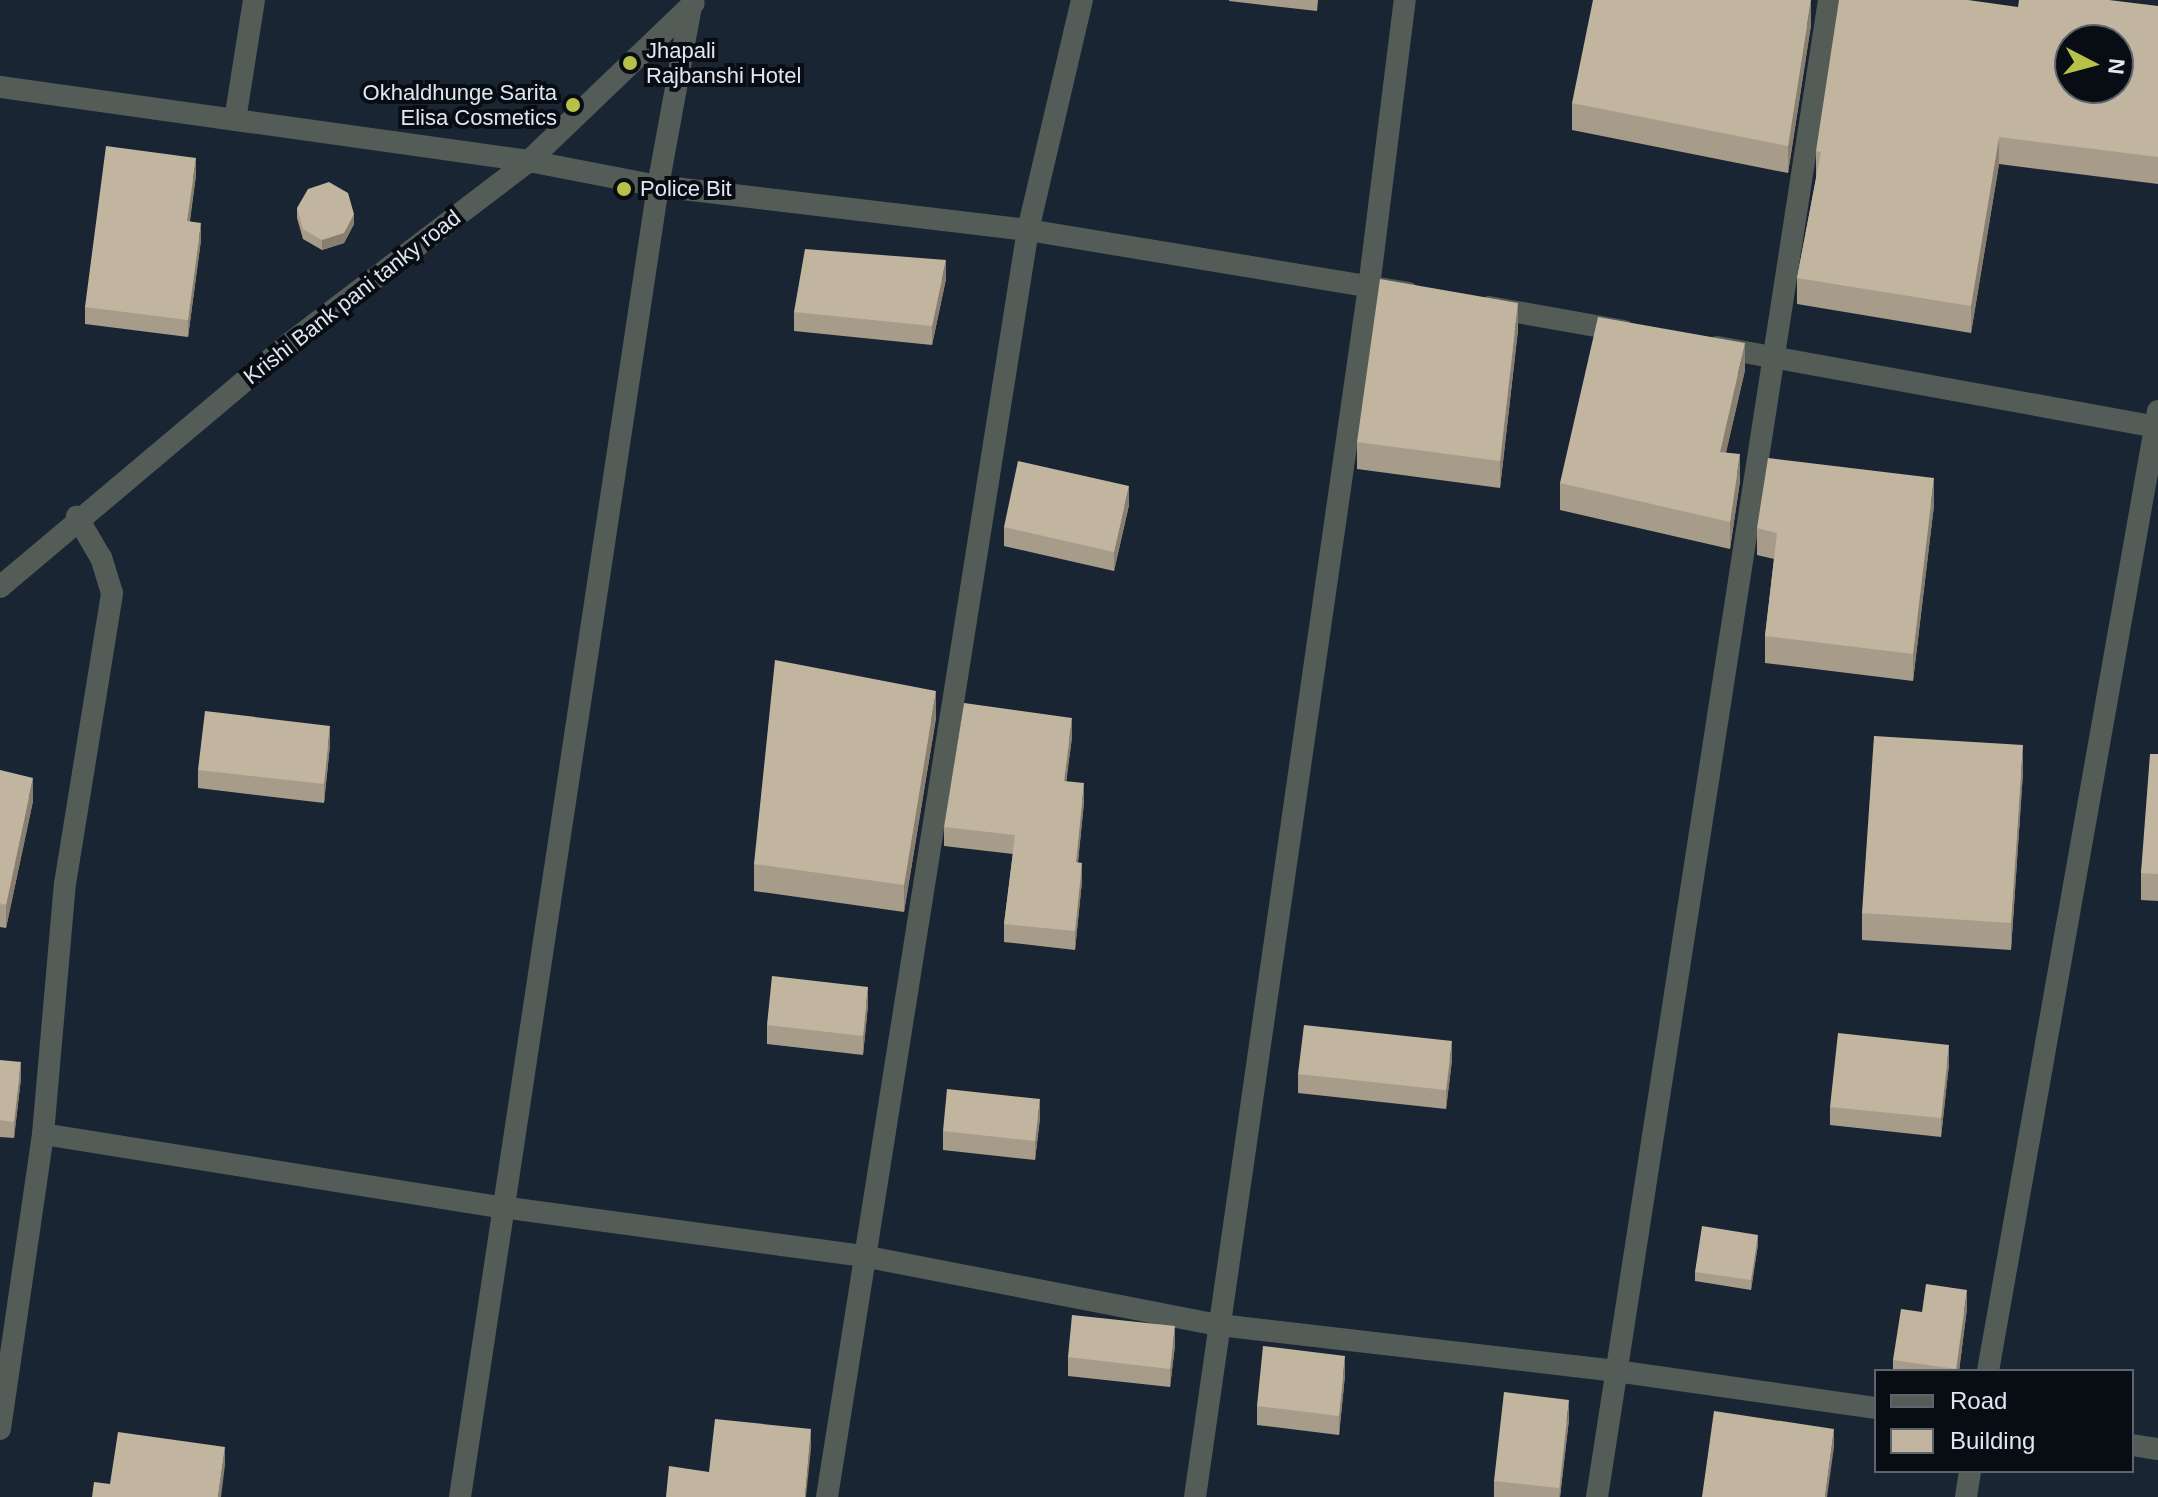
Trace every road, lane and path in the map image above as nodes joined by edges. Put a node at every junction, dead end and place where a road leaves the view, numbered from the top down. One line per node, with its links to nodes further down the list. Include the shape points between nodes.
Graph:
1 (254, 0): 7 (street)
2 (1082, 0): 10 (street)
3 (1405, 0): 11 (street)
4 (1829, 0): 16 (street)
5 (694, 2): 8 (street, Krishi Bank pani tanky road); 9 (street)
6 (0, 87): 7 (street)
7 (235, 120): 8 (street)
8 (529, 161): 9 (street); 18 (street, Krishi Bank pani tanky road, via 290,343)
9 (658, 186): 10 (street); 21 (street)
10 (1028, 230): 11 (street); 22 (street)
11 (1369, 287): 12 (street); 23 (street)
12 (1431, 297)
13 (1462, 303): 14 (street)
14 (1647, 335)
15 (1693, 343): 16 (street)
16 (1770, 356): 17 (street); 25 (street)
17 (2157, 421): 24 (street)
18 (77, 517): 19 (street, Krishi Bank pani tanky road); 20 (street, via 101,558 112,593 65,884)
19 (0, 587)
20 (43, 1134): 21 (street); 27 (street)
21 (501, 1207): 22 (street); 31 (street)
22 (863, 1256): 23 (street); 32 (street)
23 (1219, 1325): 25 (street); 33 (street)
24 (1988, 1369)
25 (1616, 1371): 26 (street); 34 (street)
26 (1874, 1408)
27 (0, 1429)
28 (2134, 1445): 29 (street)
29 (2158, 1449)
30 (1970, 1473): 35 (street)
31 (460, 1497)
32 (827, 1497)
33 (1195, 1497)
34 (1597, 1497)
35 (1966, 1497)

